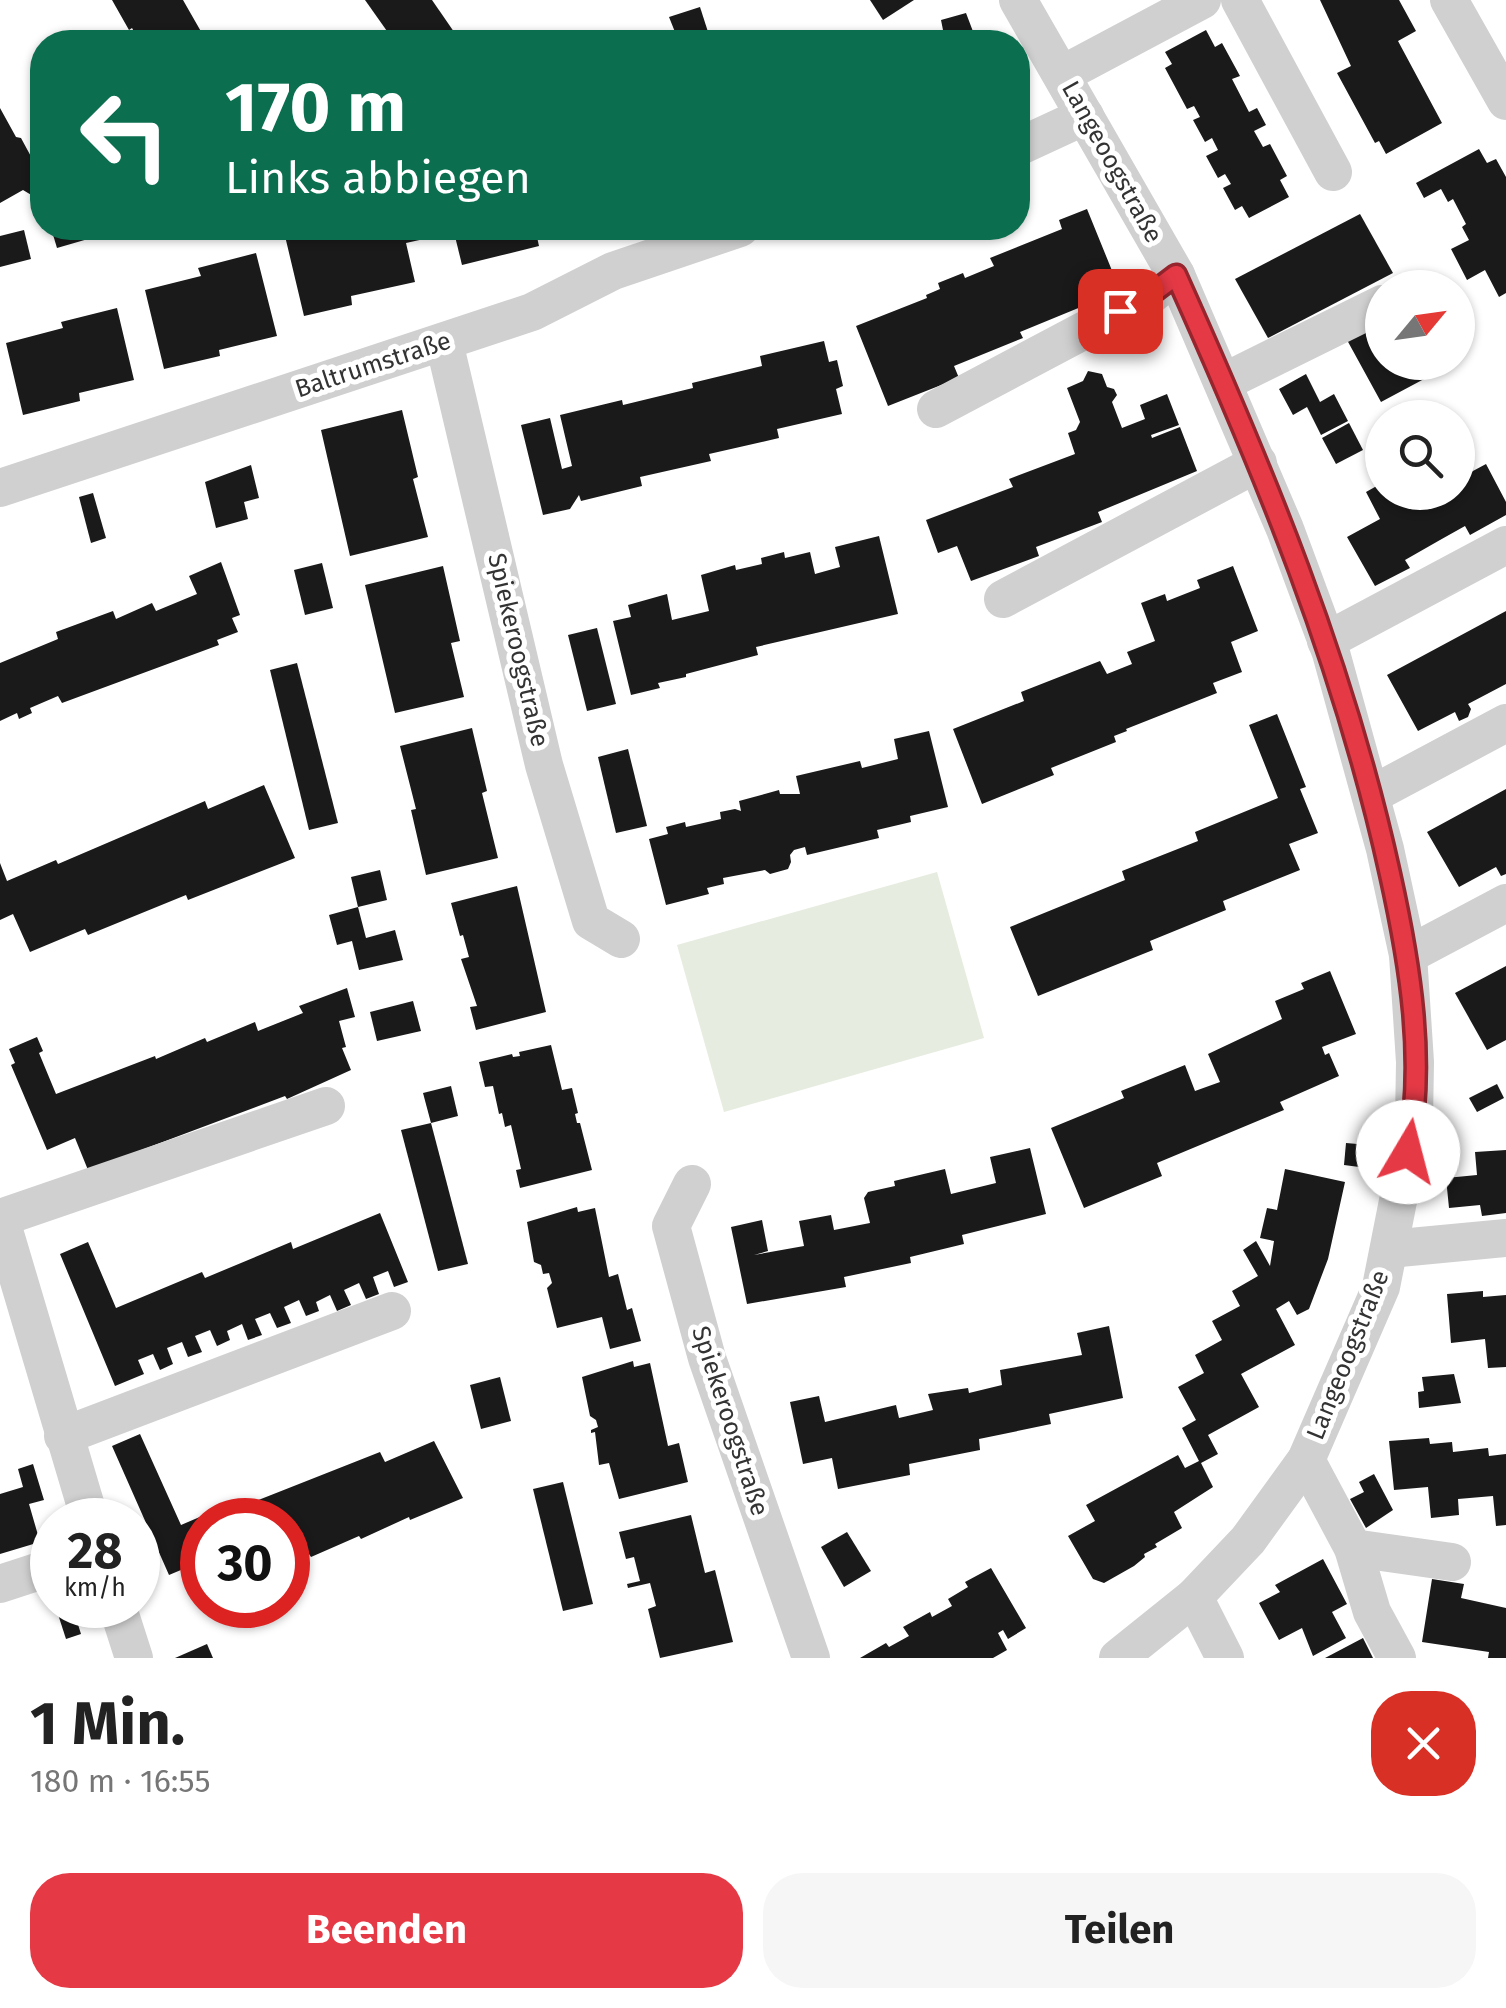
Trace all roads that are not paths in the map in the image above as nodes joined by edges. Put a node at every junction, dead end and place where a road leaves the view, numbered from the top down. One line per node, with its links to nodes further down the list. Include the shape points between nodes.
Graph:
1 (1018, 0): 5 (street, Langeoogstraße)
2 (1240, 0): 9 (street)
3 (1449, 0): 6 (street)
4 (1196, 2): 5 (street)
5 (1063, 74): 7 (street, Langeoogstraße)
6 (1506, 101)
7 (1085, 116): 8 (street); 11 (street, Langeoogstraße)
8 (1030, 141)
9 (1333, 172)
10 (705, 240): 13 (street, Baltrumstraße)
11 (1176, 275): 14 (street, Langeoogstraße); 15 (street)
12 (1365, 312): 14 (street)
13 (444, 342): 17 (street, Baltrumstraße); 24 (street, Spiekeroogstraße, via 544,766 591,921)
14 (1224, 382): 16 (street, Langeoogstraße)
15 (936, 409)
16 (1258, 464): 19 (street); 20 (street, Langeoogstraße)
17 (0, 488)
18 (1506, 545): 20 (street)
19 (1002, 598)
20 (1326, 641): 22 (street, Langeoogstraße)
21 (1506, 723): 22 (street)
22 (1372, 795): 25 (street, Langeoogstraße)
23 (1506, 903): 25 (street)
24 (621, 939)
25 (1408, 955): 30 (street, Langeoogstraße, via 1414,1120)
26 (326, 1106): 28 (street)
27 (692, 1184): 42 (street, Spiekeroogstraße, via 671,1226 706,1358)
28 (0, 1217): 32 (street)
29 (1506, 1238): 30 (street, Langeoogstraße)
30 (1388, 1249): 33 (street, Langeoogstraße, via 1381,1287)
31 (392, 1311): 32 (street)
32 (64, 1436): 34 (street)
33 (1306, 1460): 35 (street, Langeoogstraße); 39 (street, Langeoogstraße, via 1248,1540)
34 (83, 1498)
35 (1353, 1548): 36 (street); 45 (street, Langeoogstraße, via 1372,1612)
36 (1452, 1562)
37 (30, 1574): 38 (street)
38 (0, 1584)
39 (1194, 1597): 43 (street, Langeoogstraße); 44 (street)
40 (124, 1628): 41 (street)
41 (134, 1658)
42 (811, 1658)
43 (1118, 1658)
44 (1225, 1658)
45 (1397, 1658)

